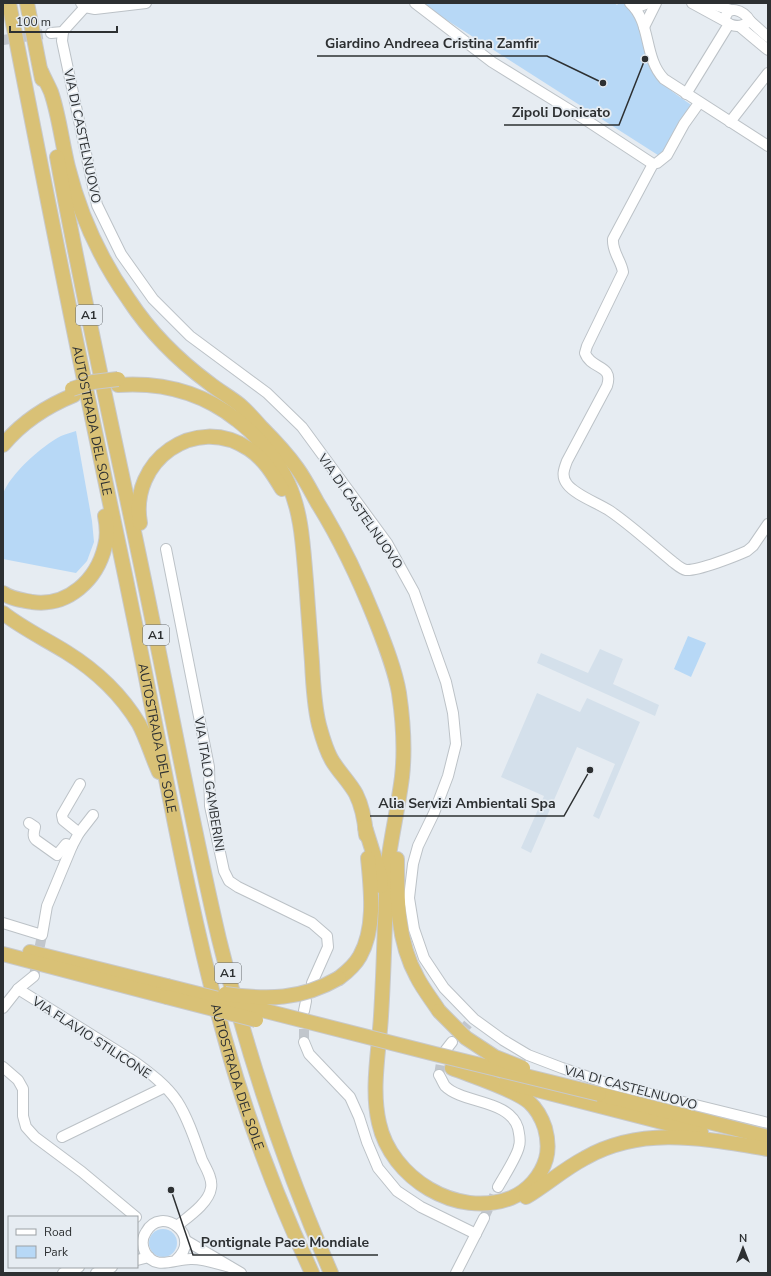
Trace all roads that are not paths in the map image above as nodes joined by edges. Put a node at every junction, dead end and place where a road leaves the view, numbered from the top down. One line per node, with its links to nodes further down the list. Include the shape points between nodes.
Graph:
1 (9, 3): 31 (highway, AUTOSTRADA DEL SOLE / A1)
2 (27, 3): 19 (highway, AUTOSTRADA DEL SOLE / A1)
3 (146, 3): 9 (street, via 95,9)
4 (415, 3): 25 (street, via 492,62)
5 (648, 3): 10 (street)
6 (656, 3): 14 (street)
7 (692, 3): 13 (street)
8 (708, 3): 11 (street)
9 (83, 5): 15 (street)
10 (632, 5): 14 (street)
11 (731, 10): 12 (street, via 736,9 745,13); 13 (street, via 727,14)
12 (750, 21): 13 (street); 17 (street)
13 (731, 24): 18 (street); 21 (street)
14 (644, 27): 21 (street, via 656,70 664,79)
15 (63, 32): 16 (street); 61 (street, VIA DI CASTELNUOVO, via 62,42 97,205 121,254 153,298 181,328 267,393 302,428 386,544 414,592 446,682 456,744 448,776 418,846 413,864 409,898 414,929 424,958 471,1022 528,1055 606,1083)
16 (51, 33)
17 (768, 37)
18 (768, 50)
19 (41, 71): 28 (highway, via 51,93 76,194 88,229 107,266 130,302 165,344 186,365 240,406); 35 (highway, AUTOSTRADA DEL SOLE / A1, via 64,195)
20 (768, 72): 23 (street)
21 (686, 94): 22 (street)
22 (698, 102): 23 (street); 25 (street, via 667,155)
23 (730, 122): 24 (street)
24 (768, 146)
25 (653, 164): 32 (street, via 613,239 612,246 622,264 623,272 585,353 591,362 608,374 609,379 567,460 564,477 573,491 610,512 686,570 696,569 747,551)
26 (118, 382): 27 (highway); 28 (highway, via 138,377 186,385 204,391); 33 (highway, via 152,384 185,391 226,411 241,422 268,450 280,467 293,497)
27 (73, 392): 29 (highway, via 59,394 29,411); 30 (highway, via 31,418)
28 (256, 422): 40 (highway, via 298,469 330,523 362,586 383,638 398,688 403,727 402,774)
29 (3, 435)
30 (3, 445)
31 (102, 462): 36 (highway, via 96,471 106,520 106,540 100,562 91,577 82,587 59,600 36,602 20,600); 39 (highway, AUTOSTRADA DEL SOLE / A1)
32 (768, 524)
33 (302, 542): 35 (highway, via 282,489 266,464 250,449 234,441 206,437 181,443 167,451 148,472 140,492 138,510 145,548); 43 (highway, via 314,697 319,725 332,761 356,795)
34 (166, 549): 50 (street, VIA ITALO GAMBERINI, via 209,767 210,806 224,872 229,881 238,887 312,923 327,936 328,947)
35 (140, 558): 84 (highway, AUTOSTRADA DEL SOLE / A1, via 205,877 244,1033 273,1126)
36 (3, 593)
37 (3, 613): 39 (highway, via 92,670 116,692 139,725)
38 (80, 784): 44 (street, via 62,815 63,820)
39 (170, 801): 83 (highway, AUTOSTRADA DEL SOLE / A1, via 208,974 226,1042 255,1132)
40 (396, 813): 58 (highway, via 387,870 376,1075 378,1120 384,1140 398,1163 423,1185 437,1193 466,1202 484,1203 511,1198 525,1191 535,1181 546,1158 548,1143 542,1119 530,1102 517,1094); 60 (highway, bridge, via 398,913 405,947 417,977 439,1011 466,1038 495,1057)
41 (93, 815): 44 (street)
42 (29, 823): 45 (street, via 35,827 33,832 36,840 57,854 66,844)
43 (366, 827): 52 (highway, bridge, via 370,928 360,957 350,969 339,978 296,996 269,998); 64 (highway, via 380,875 382,895 372,1101 376,1129 381,1142 395,1166 411,1180 450,1202 493,1206 525,1198 584,1158 625,1142 674,1137)
44 (80, 833): 45 (street)
45 (72, 846): 46 (street, via 47,906 42,935)
46 (3, 923)
47 (3, 945): 52 (highway)
48 (3, 954): 52 (highway)
49 (34, 976): 51 (street)
50 (312, 983)
51 (18, 989): 53 (street); 59 (street, VIA FLAVIO STILICONE, via 135,1062)
52 (167, 992): 58 (highway, bridge); 60 (highway, bridge)
53 (3, 1008)
54 (304, 1042): 71 (street, via 309,1054 350,1098 378,1168 397,1191 420,1207)
55 (452, 1042): 56 (street)
56 (445, 1051)
57 (3, 1067): 66 (street, via 18,1080 23,1089 23,1116 26,1127 35,1137)
58 (445, 1072): 64 (highway); 65 (street, via 445,1085 453,1091 499,1108 517,1124 520,1135 519,1147)
59 (165, 1087): 62 (street, VIA FLAVIO STILICONE); 70 (street, VIA FLAVIO STILICONE, via 184,1114 211,1181 208,1199)
60 (600, 1094): 63 (highway)
61 (768, 1123)
62 (62, 1137)
63 (768, 1137)
64 (768, 1149)
65 (498, 1187)
66 (135, 1216)
67 (138, 1218): 69 (street)
68 (484, 1218): 71 (street)
69 (151, 1225): 70 (street, via 164,1221); 73 (street)
70 (177, 1226): 72 (street)
71 (476, 1234): 85 (street)
72 (185, 1240): 76 (street, via 184,1249); 77 (street)
73 (140, 1244): 74 (street)
74 (149, 1257): 75 (street); 76 (street, via 155,1262 166,1264)
75 (138, 1260)
76 (176, 1260): 77 (street, via 193,1259)
77 (230, 1267): 82 (street)
78 (76, 1268): 80 (street)
79 (109, 1268): 81 (street)
80 (63, 1273)
81 (96, 1273)
82 (241, 1273)
83 (312, 1273)
84 (331, 1273)
85 (456, 1273)

